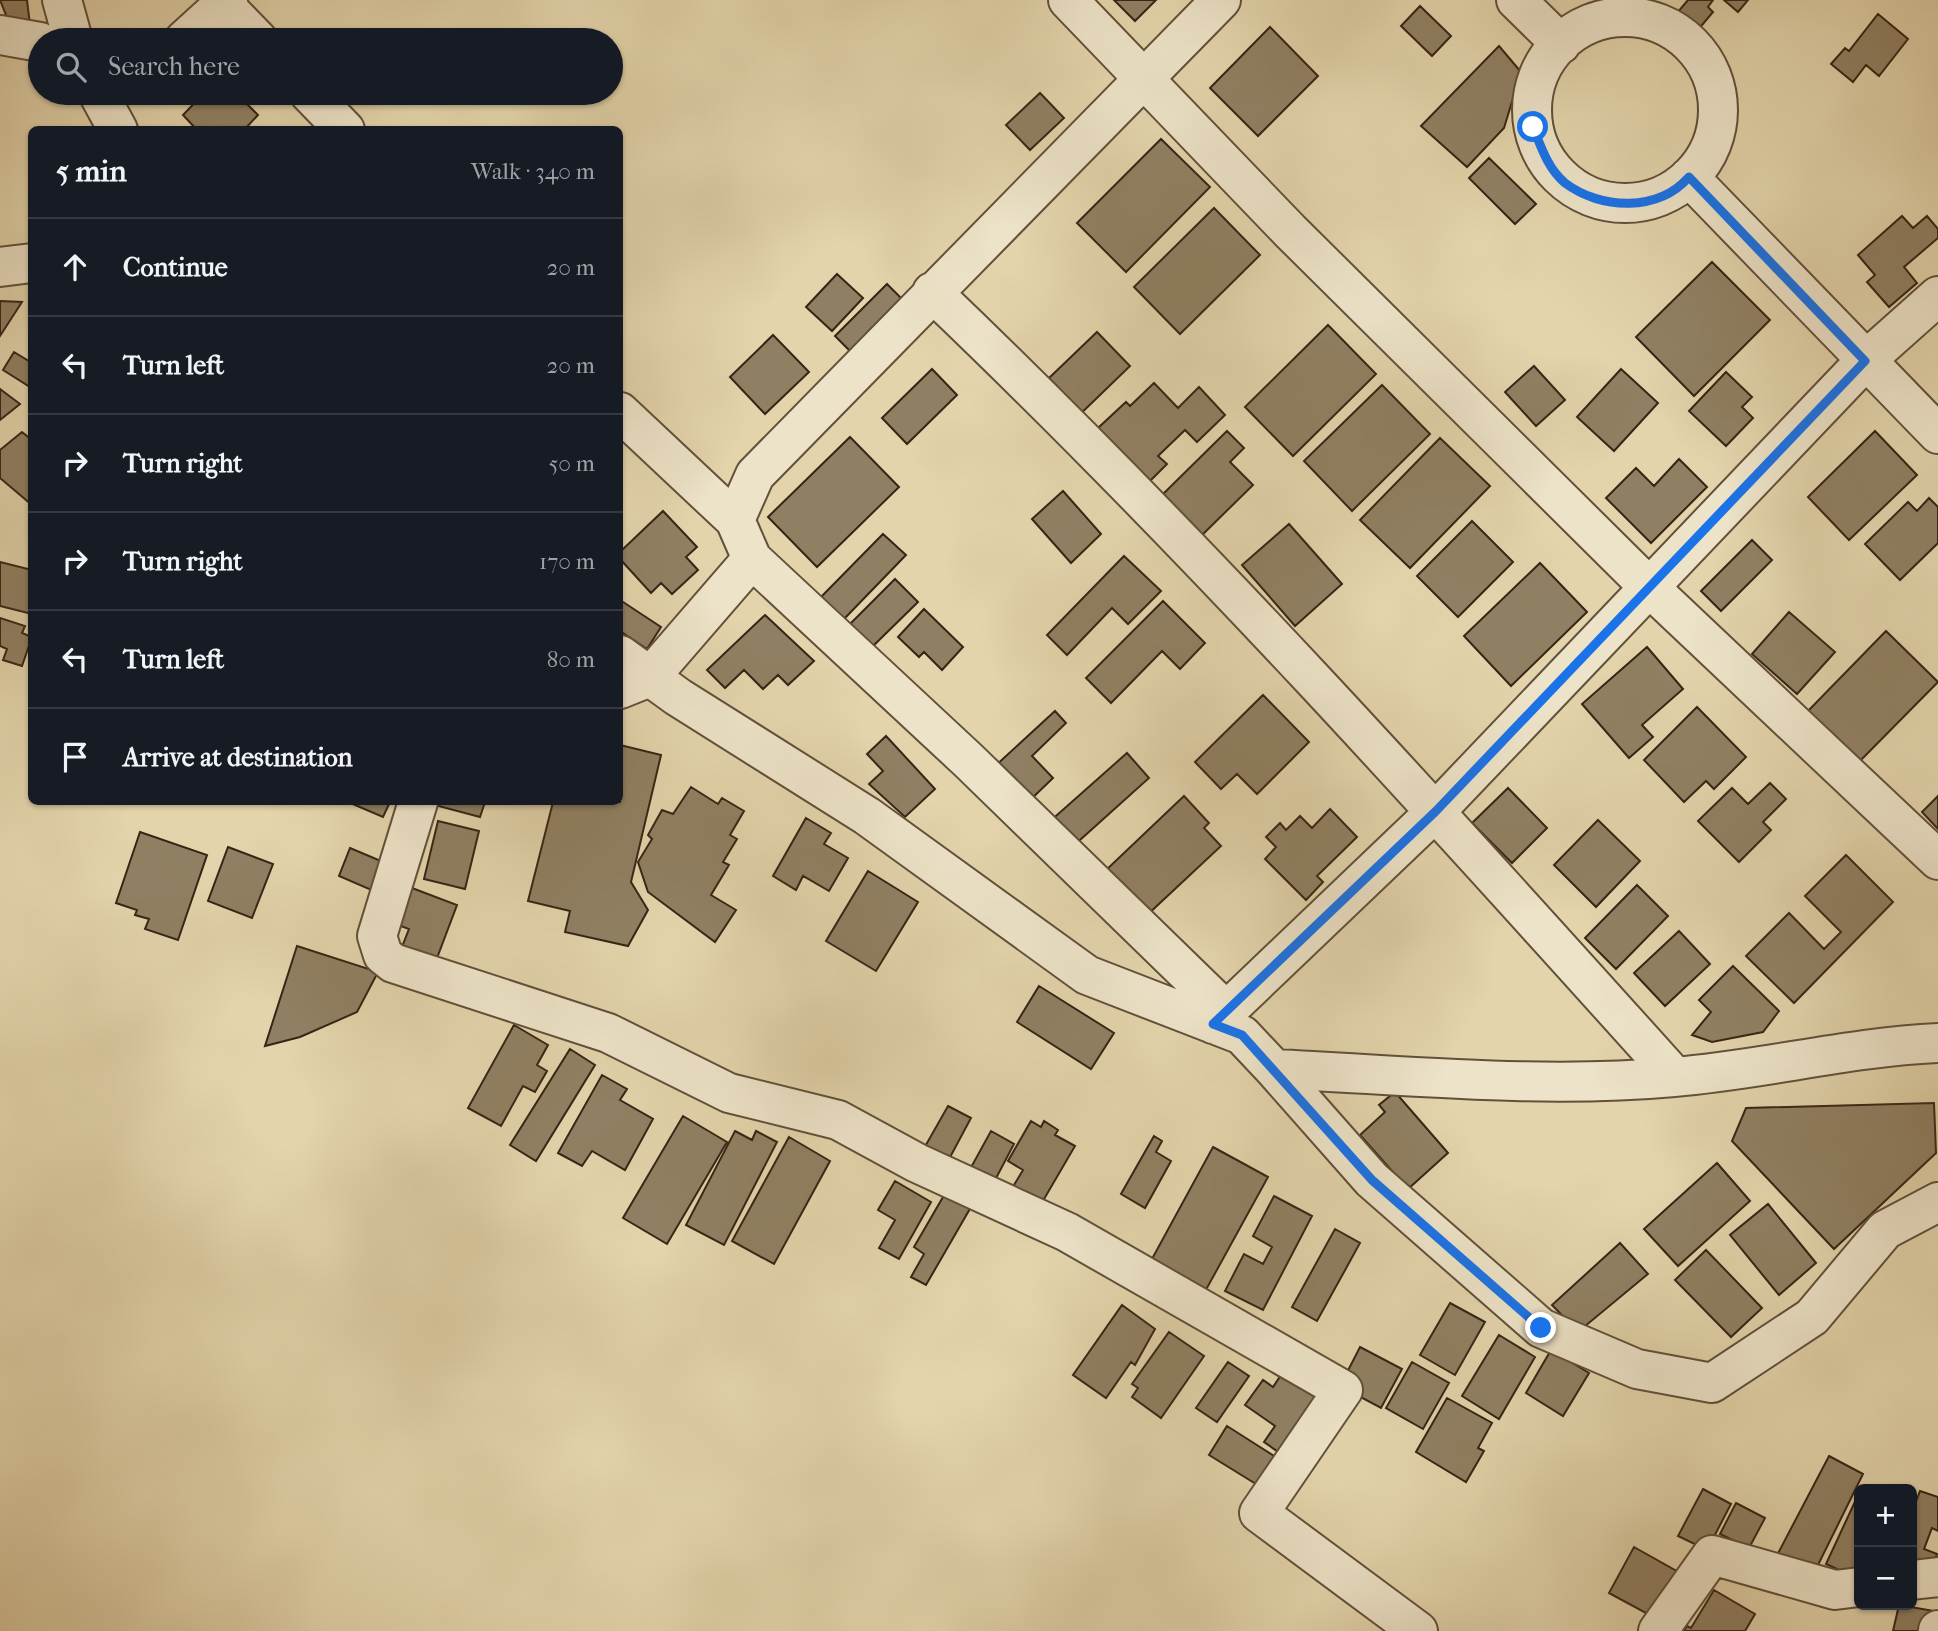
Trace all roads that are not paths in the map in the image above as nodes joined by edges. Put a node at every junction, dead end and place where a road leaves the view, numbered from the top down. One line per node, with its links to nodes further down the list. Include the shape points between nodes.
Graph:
1 (62, 0): 6 (street)
2 (1068, 0): 12 (street)
3 (1222, 0): 12 (street)
4 (1516, 0): 11 (street)
5 (225, 2): 7 (street); 8 (street)
6 (70, 28)
7 (197, 28)
8 (248, 28)
9 (0, 36): 10 (street)
10 (28, 39)
11 (1561, 44): 15 (street, via 1543,67 1533,96 1533,127 1544,157 1564,182 1591,198 1622,204 1654,200); 15 (street, via 1585,26 1623,18 1672,29 1695,47 1711,72 1718,101 1716,133 1704,162)
12 (1142, 78): 18 (street); 25 (street)
13 (321, 105): 14 (street)
14 (341, 126)
15 (1689, 177): 20 (street)
16 (28, 264): 17 (street)
17 (0, 267)
18 (932, 292): 23 (street, via 755,475); 29 (street, via 1068,422)
19 (1938, 296): 20 (street)
20 (1865, 361): 22 (street); 25 (street)
21 (623, 415): 23 (street)
22 (1938, 434)
23 (735, 520): 24 (street)
24 (752, 559): 27 (street); 31 (street, via 969,761)
25 (1650, 588): 29 (street); 30 (street)
26 (623, 661): 27 (street)
27 (635, 683): 31 (street, via 867,816 1087,975)
28 (417, 805): 39 (street, via 377,936 383,956 608,1033 729,1093 838,1120 917,1163 1067,1231 1343,1390 1259,1514)
29 (1436, 811): 31 (street); 34 (street)
30 (1938, 860)
31 (1219, 1017): 33 (street)
32 (1938, 1043): 34 (street)
33 (1275, 1069): 34 (street, via 1559,1083); 35 (street, via 1372,1180 1541,1328 1637,1369 1712,1383 1812,1317 1885,1230)
34 (1675, 1077)
35 (1938, 1202)
36 (1938, 1577): 37 (street)
37 (1917, 1579)
38 (1854, 1588): 40 (street, via 1835,1590 1712,1555)
39 (1418, 1631)
40 (1658, 1631)

